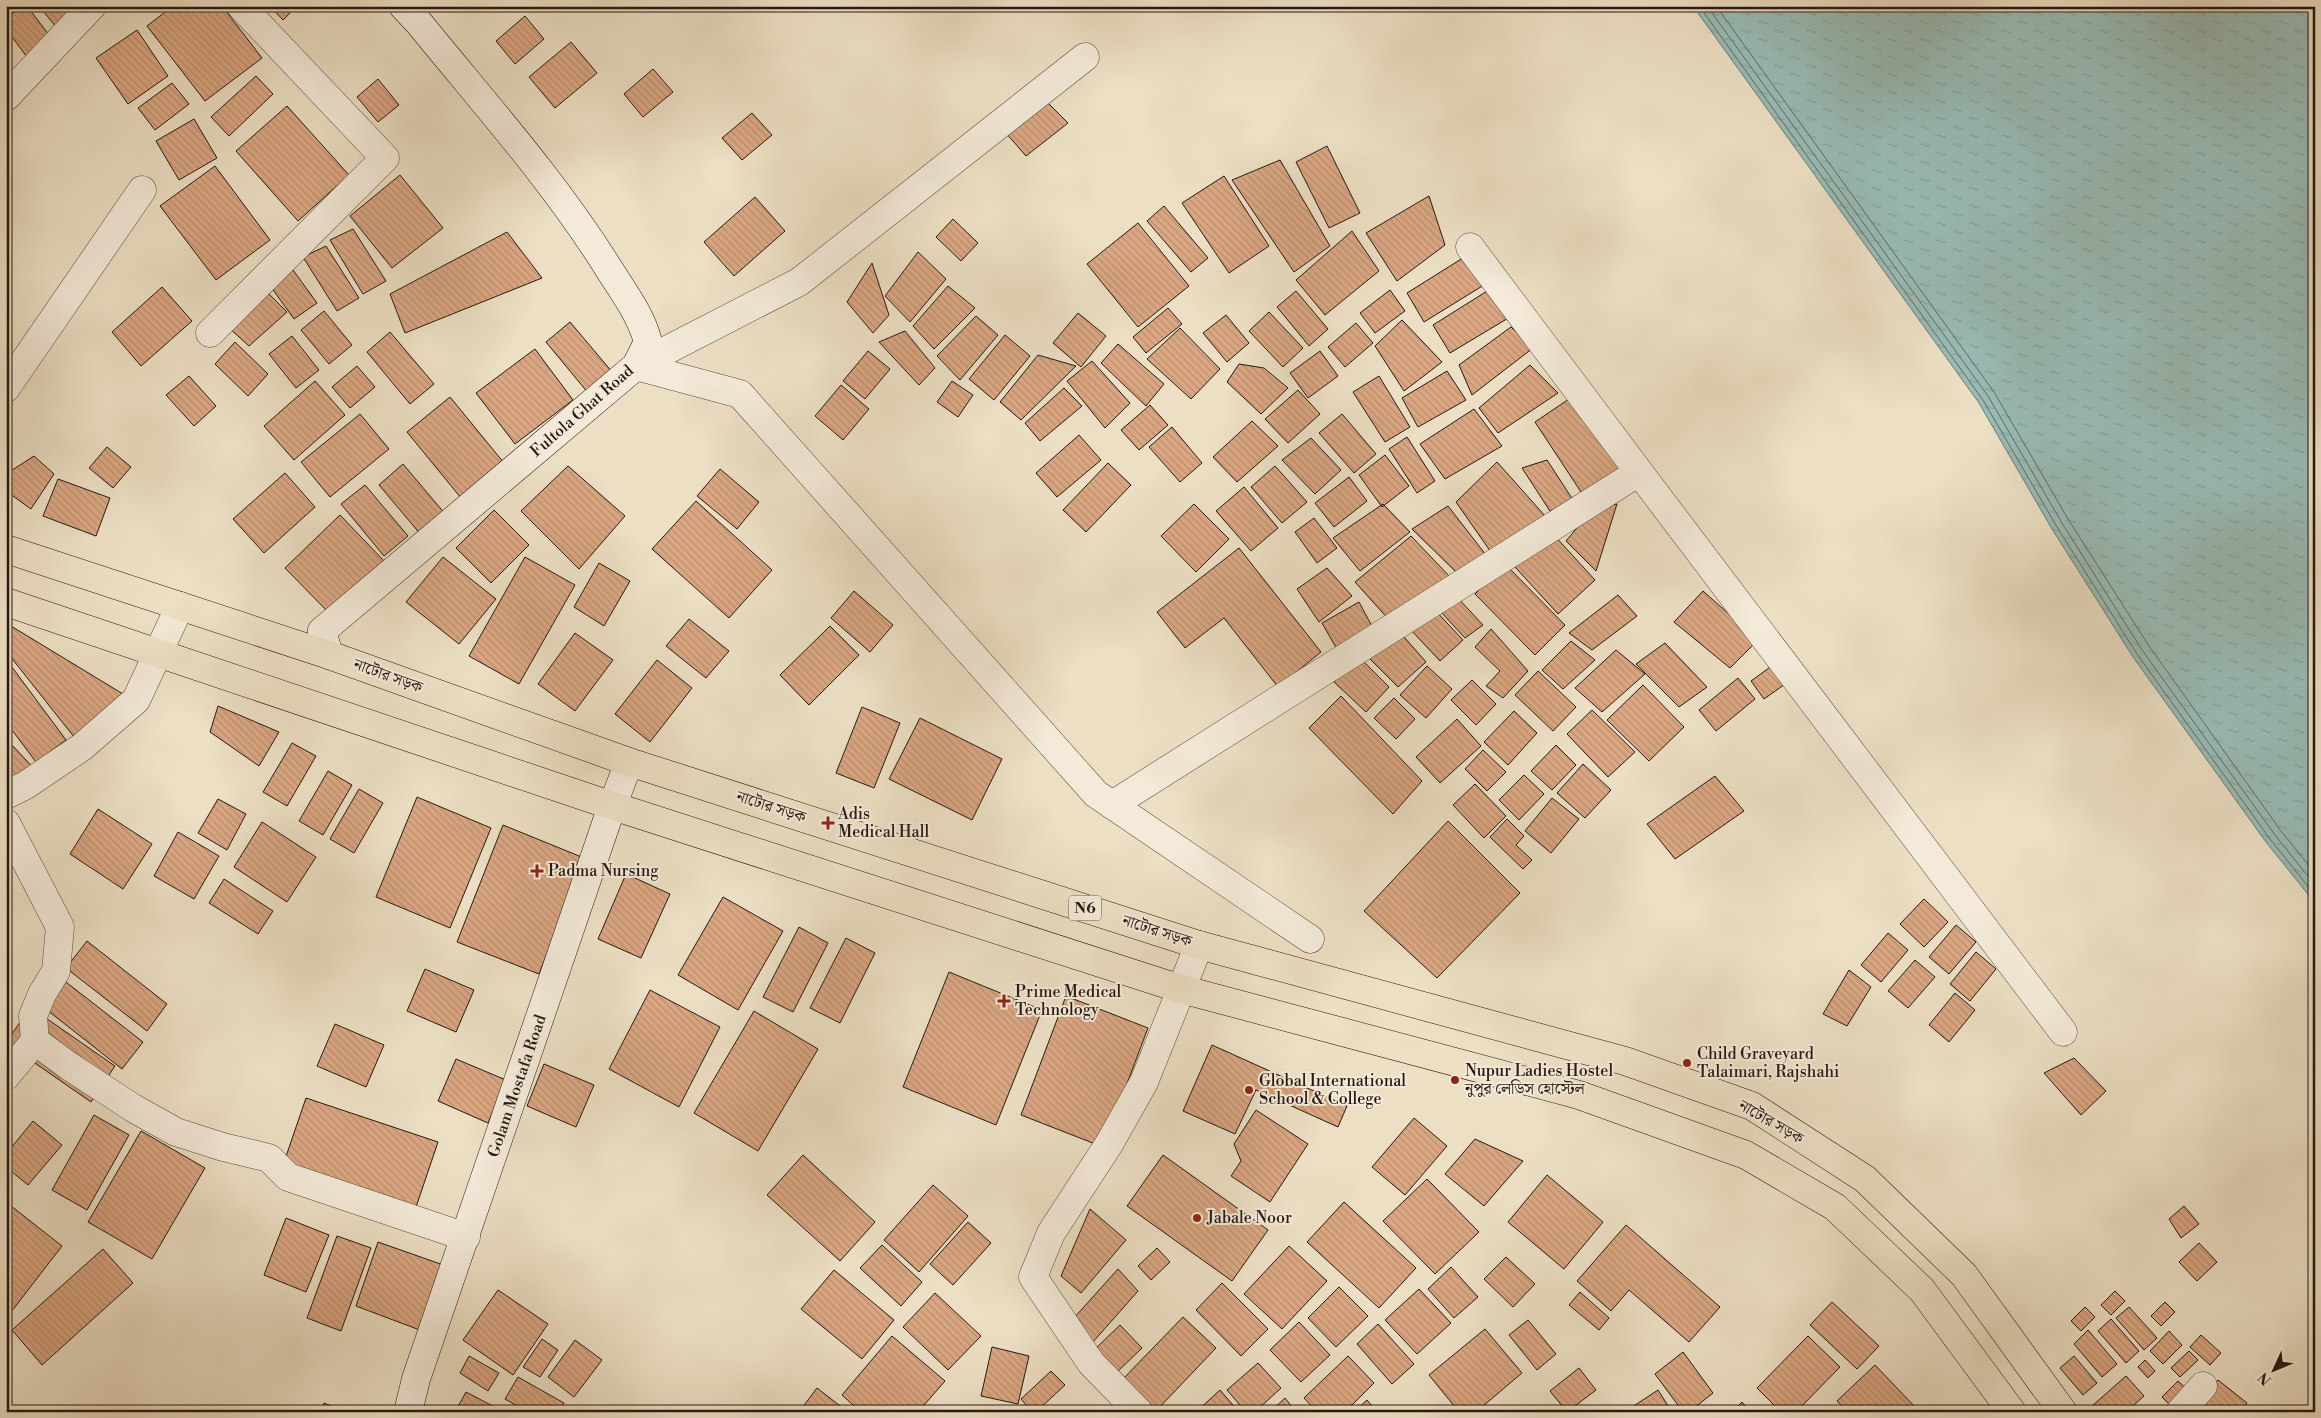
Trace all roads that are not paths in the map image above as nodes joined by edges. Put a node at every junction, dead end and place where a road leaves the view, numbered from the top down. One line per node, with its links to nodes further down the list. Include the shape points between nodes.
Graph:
1 (92, 6): 5 (street)
2 (241, 6): 8 (street, via 385,158)
3 (403, 6): 9 (street, Fultola Ghat Road, via 532,161 591,240 644,323 648,342)
4 (1084, 57): 9 (street, via 799,282)
5 (6, 97)
6 (142, 190): 10 (street)
7 (1470, 247): 11 (street)
8 (210, 333)
9 (636, 366): 16 (street, Fultola Ghat Road, via 322,631); 19 (street, via 740,394 1096,794)
10 (6, 388)
11 (1639, 472): 19 (street); 25 (street)
12 (6, 549): 14 (highway, নাটোর সড়ক / N6)
13 (6, 602): 15 (highway)
14 (180, 606): 15 (street); 16 (highway, নাটোর সড়ক / N6)
15 (158, 654): 18 (street, via 136,700 82,747); 20 (highway)
16 (329, 655): 17 (highway, নাটোর সড়ক / N6)
17 (629, 762): 20 (street, Golam Mostafa Road); 23 (highway, নাটোর সড়ক / N6)
18 (6, 795)
19 (1112, 805): 22 (street)
20 (612, 806): 24 (highway); 28 (street, Golam Mostafa Road)
21 (6, 823): 26 (street, via 60,927 56,971 33,1016)
22 (1310, 939)
23 (1199, 945): 24 (street); 33 (highway, নাটোর সড়ক / N6, via 1625,1062 1752,1106 1865,1179 1964,1275)
24 (1181, 989): 31 (street, via 1144,1082 1109,1144 1051,1233 1034,1277 1091,1363); 32 (highway, via 1579,1095 1746,1155 1836,1207 1922,1290)
25 (2063, 1032)
26 (35, 1041): 27 (street); 28 (street, via 133,1108 176,1132 269,1158 288,1177)
27 (6, 1076)
28 (466, 1237): 30 (street, Golam Mostafa Road, via 416,1379)
29 (2203, 1386): 34 (street)
30 (408, 1412)
31 (1138, 1412)
32 (2012, 1412)
33 (2063, 1412)
34 (2180, 1412)

